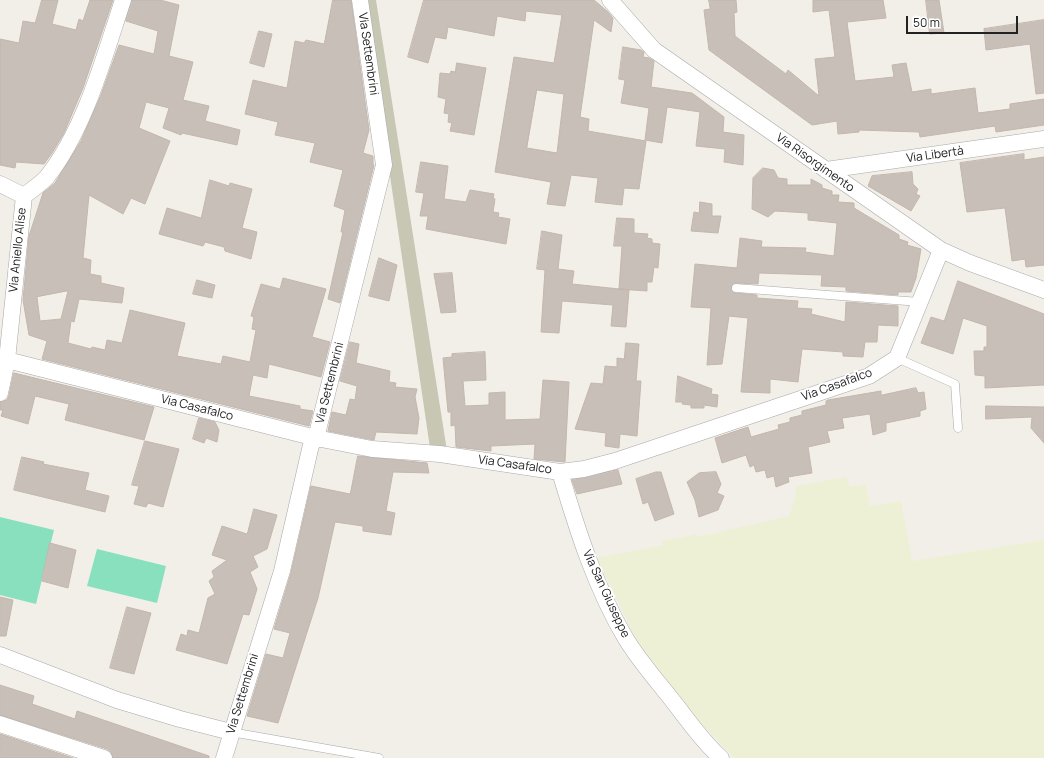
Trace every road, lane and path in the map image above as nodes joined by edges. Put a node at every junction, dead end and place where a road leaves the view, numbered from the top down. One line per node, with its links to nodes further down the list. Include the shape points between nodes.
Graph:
1 (123, 0): 7 (street, Via Aniello Alise, via 99,73 72,139 46,178)
2 (360, 0): 16 (street, Via Settembrini, via 384,164)
3 (610, 0): 5 (street, Via Risorgimento, via 654,50)
4 (1044, 139): 5 (street, Via Libertà)
5 (826, 170): 8 (street, Via Risorgimento)
6 (0, 184): 7 (street)
7 (24, 196): 13 (street, Via Aniello Alise)
8 (941, 250): 10 (street, Via Risorgimento); 11 (street)
9 (736, 288): 11 (lane)
10 (1044, 290)
11 (920, 302): 12 (street)
12 (898, 358): 15 (lane, via 955,384); 17 (street, Via Casafalco, via 869,376 615,461)
13 (7, 360): 14 (street, Via Aniello Alise); 16 (street, Via Casafalco)
14 (0, 393)
15 (958, 428)
16 (316, 438): 17 (street, Via Casafalco, via 372,449 440,454); 20 (street, Via Settembrini, via 311,445 282,571)
17 (560, 472): 24 (street, Via San Giuseppe, via 588,558 626,640 644,666)
18 (0, 655): 20 (street, via 117,700)
19 (0, 724): 21 (street)
20 (231, 732): 22 (street, Via Settembrini); 23 (lane)
21 (104, 758)
22 (224, 758)
23 (379, 758)
24 (721, 758)

